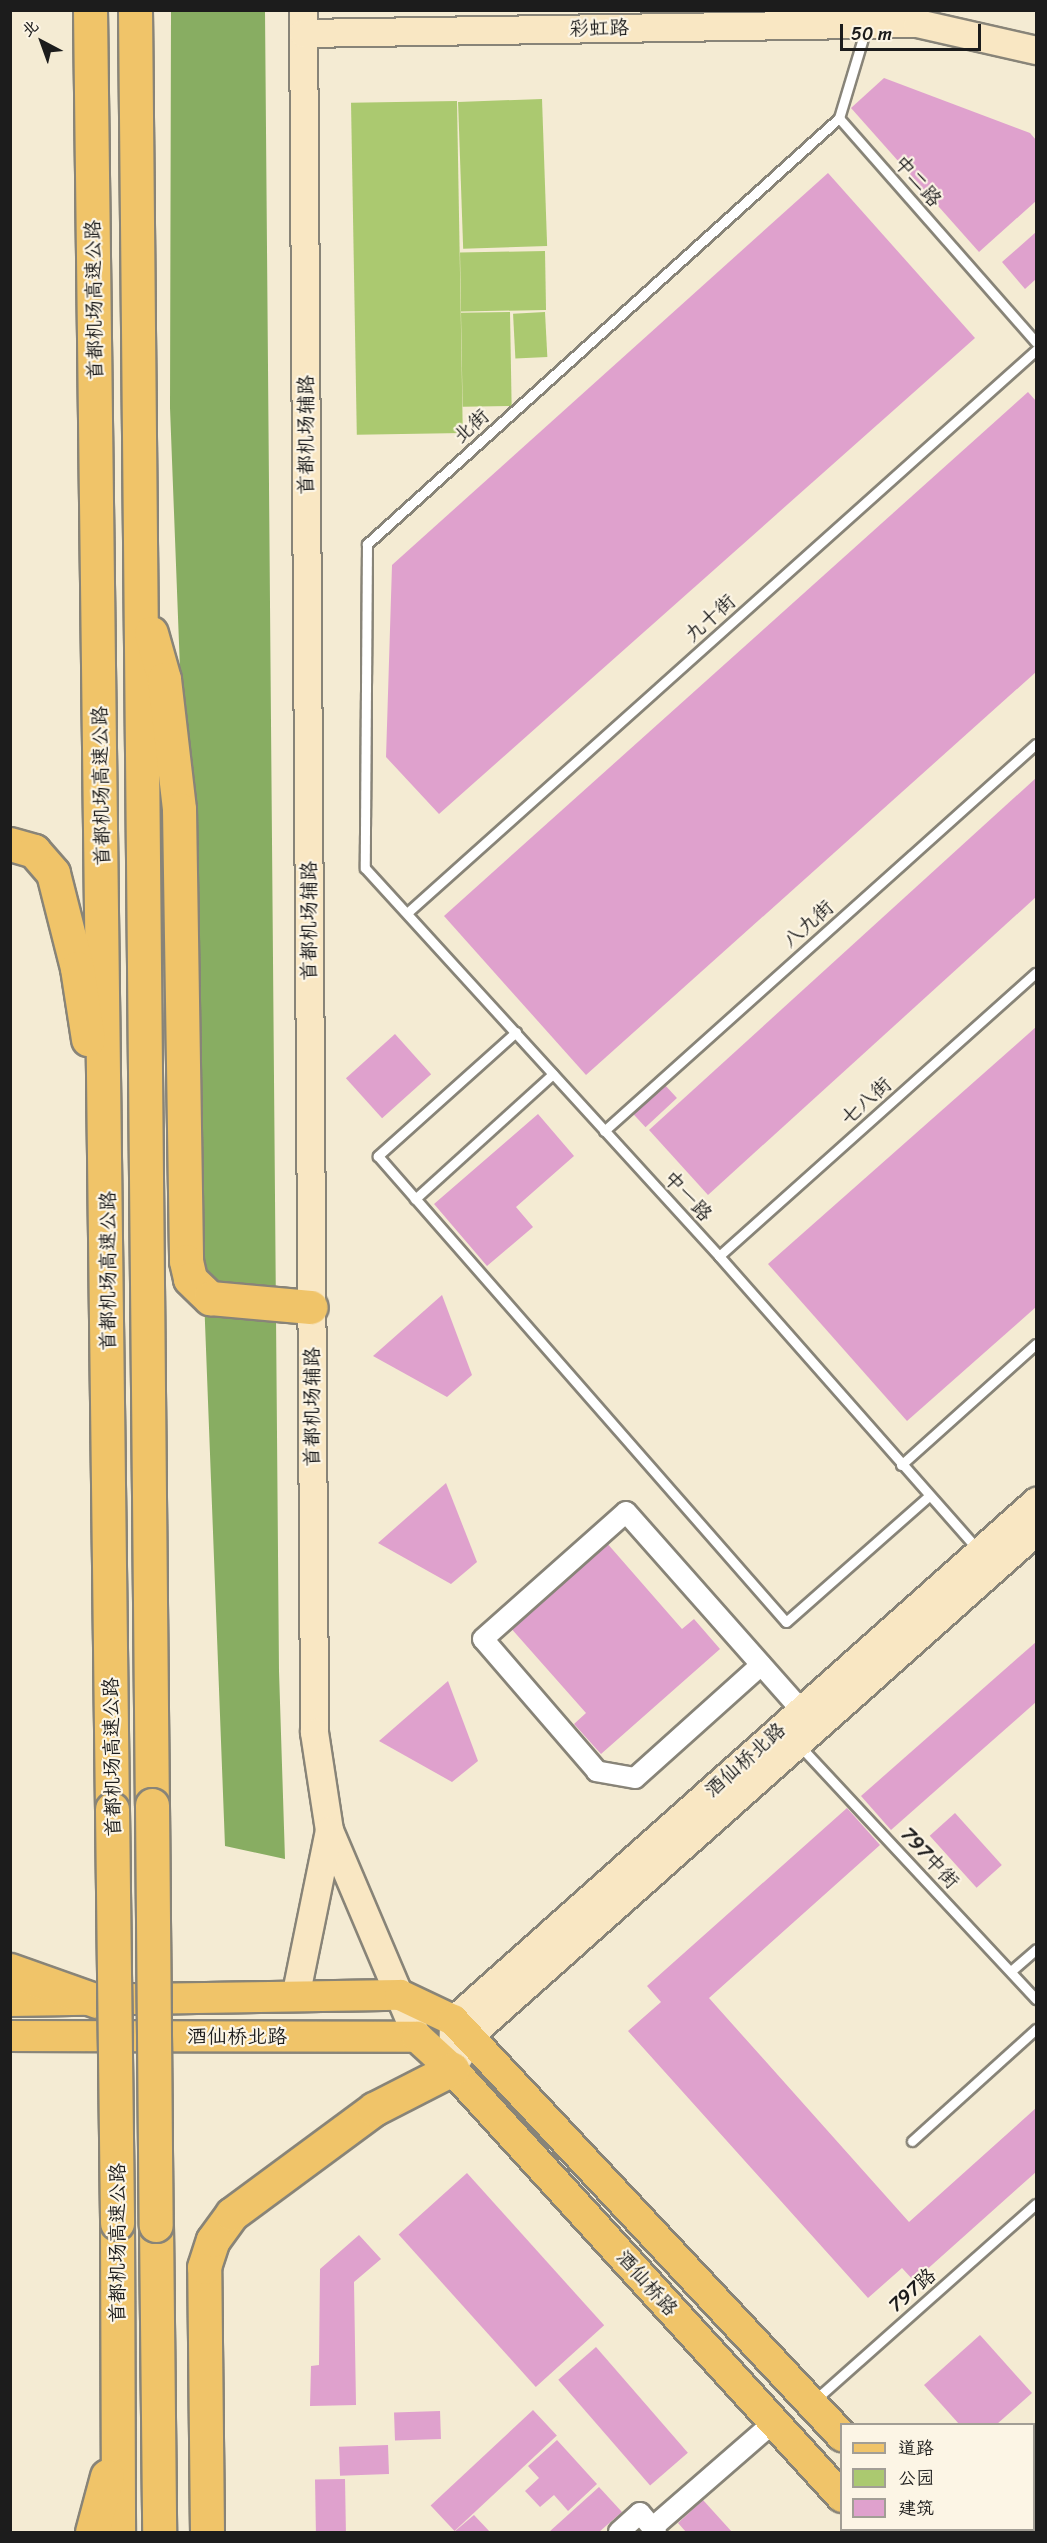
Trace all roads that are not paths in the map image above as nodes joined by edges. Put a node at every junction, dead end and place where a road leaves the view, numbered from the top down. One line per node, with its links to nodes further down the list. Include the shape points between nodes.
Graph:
1 (90, 10): 19 (highway, 首都机场高速公路)
2 (135, 10): 10 (highway, 首都机场高速公路)
3 (919, 16): 5 (street, 彩虹路); 6 (street, 彩虹路)
4 (303, 22): 5 (street, 彩虹路); 22 (street, 首都机场辅路)
5 (868, 23): 7 (lane)
6 (1036, 50)
7 (839, 118): 8 (lane, 中二路); 13 (lane, 北街, via 366,544)
8 (1036, 342)
9 (1036, 350): 14 (lane, 九十街)
10 (139, 593): 22 (highway, via 164,679 179,809 186,1261 190,1279 210,1298); 56 (highway, 首都机场高速公路, bridge)
11 (1036, 744): 18 (lane, 八九街)
12 (10, 844): 19 (highway, via 34,851 53,873 77,968)
13 (365, 868): 14 (lane, 中一路)
14 (407, 913): 16 (lane, 中一路)
15 (1036, 973): 21 (lane, 七八街)
16 (516, 1032): 17 (lane, 中一路); 20 (lane, via 378,1156)
17 (553, 1074): 18 (lane, 中一路); 20 (lane)
18 (604, 1131): 21 (lane, 中一路)
19 (107, 1173): 50 (highway, 首都机场高速公路, bridge)
20 (415, 1199): 25 (lane, via 786,1622)
21 (719, 1256): 24 (lane, 中一路)
22 (311, 1307): 32 (street, 首都机场辅路, via 314,1732)
23 (1036, 1344): 24 (lane)
24 (902, 1465): 25 (lane, 中一路)
25 (929, 1496): 28 (lane, 中一路)
26 (1036, 1501): 28 (street, 酒仙桥北路)
27 (1036, 1531): 31 (street, 酒仙桥北路)
28 (980, 1552): 30 (street, 酒仙桥北路)
29 (761, 1665): 29 (street, via 626,1512 483,1639 597,1771 635,1778); 30 (street)
30 (801, 1710): 41 (street, 酒仙桥北路)
31 (797, 1743): 35 (lane, 797中街); 41 (street, 酒仙桥北路)
32 (329, 1830): 36 (street); 37 (street)
33 (1036, 1949): 35 (lane)
34 (10, 1970): 40 (highway)
35 (1011, 1971): 38 (lane, 797中街)
36 (400, 1995): 37 (main road, 酒仙桥北路); 41 (main road, 酒仙桥北路); 44 (street)
37 (295, 1997): 40 (main road, 酒仙桥北路)
38 (1036, 1999)
39 (10, 2001): 40 (main road, 酒仙桥北路)
40 (98, 2001)
41 (462, 2027): 45 (street); 48 (main road, 酒仙桥路)
42 (1036, 2029): 46 (lane)
43 (10, 2036): 44 (main road, 酒仙桥北路)
44 (417, 2037): 45 (main road)
45 (452, 2069): 49 (main road, 酒仙桥路); 57 (highway, via 374,2109 232,2214 213,2240 204,2267)
46 (912, 2141)
47 (1036, 2204): 48 (lane, 797路)
48 (811, 2403): 51 (main road, 酒仙桥路)
49 (774, 2422): 52 (main road, 酒仙桥路); 53 (street)
50 (118, 2431): 54 (highway); 55 (highway, 首都机场高速公路)
51 (840, 2434)
52 (840, 2495)
53 (654, 2530): 58 (street, via 640,2514)
54 (92, 2532)
55 (118, 2532)
56 (159, 2532)
57 (207, 2532)
58 (619, 2532)

